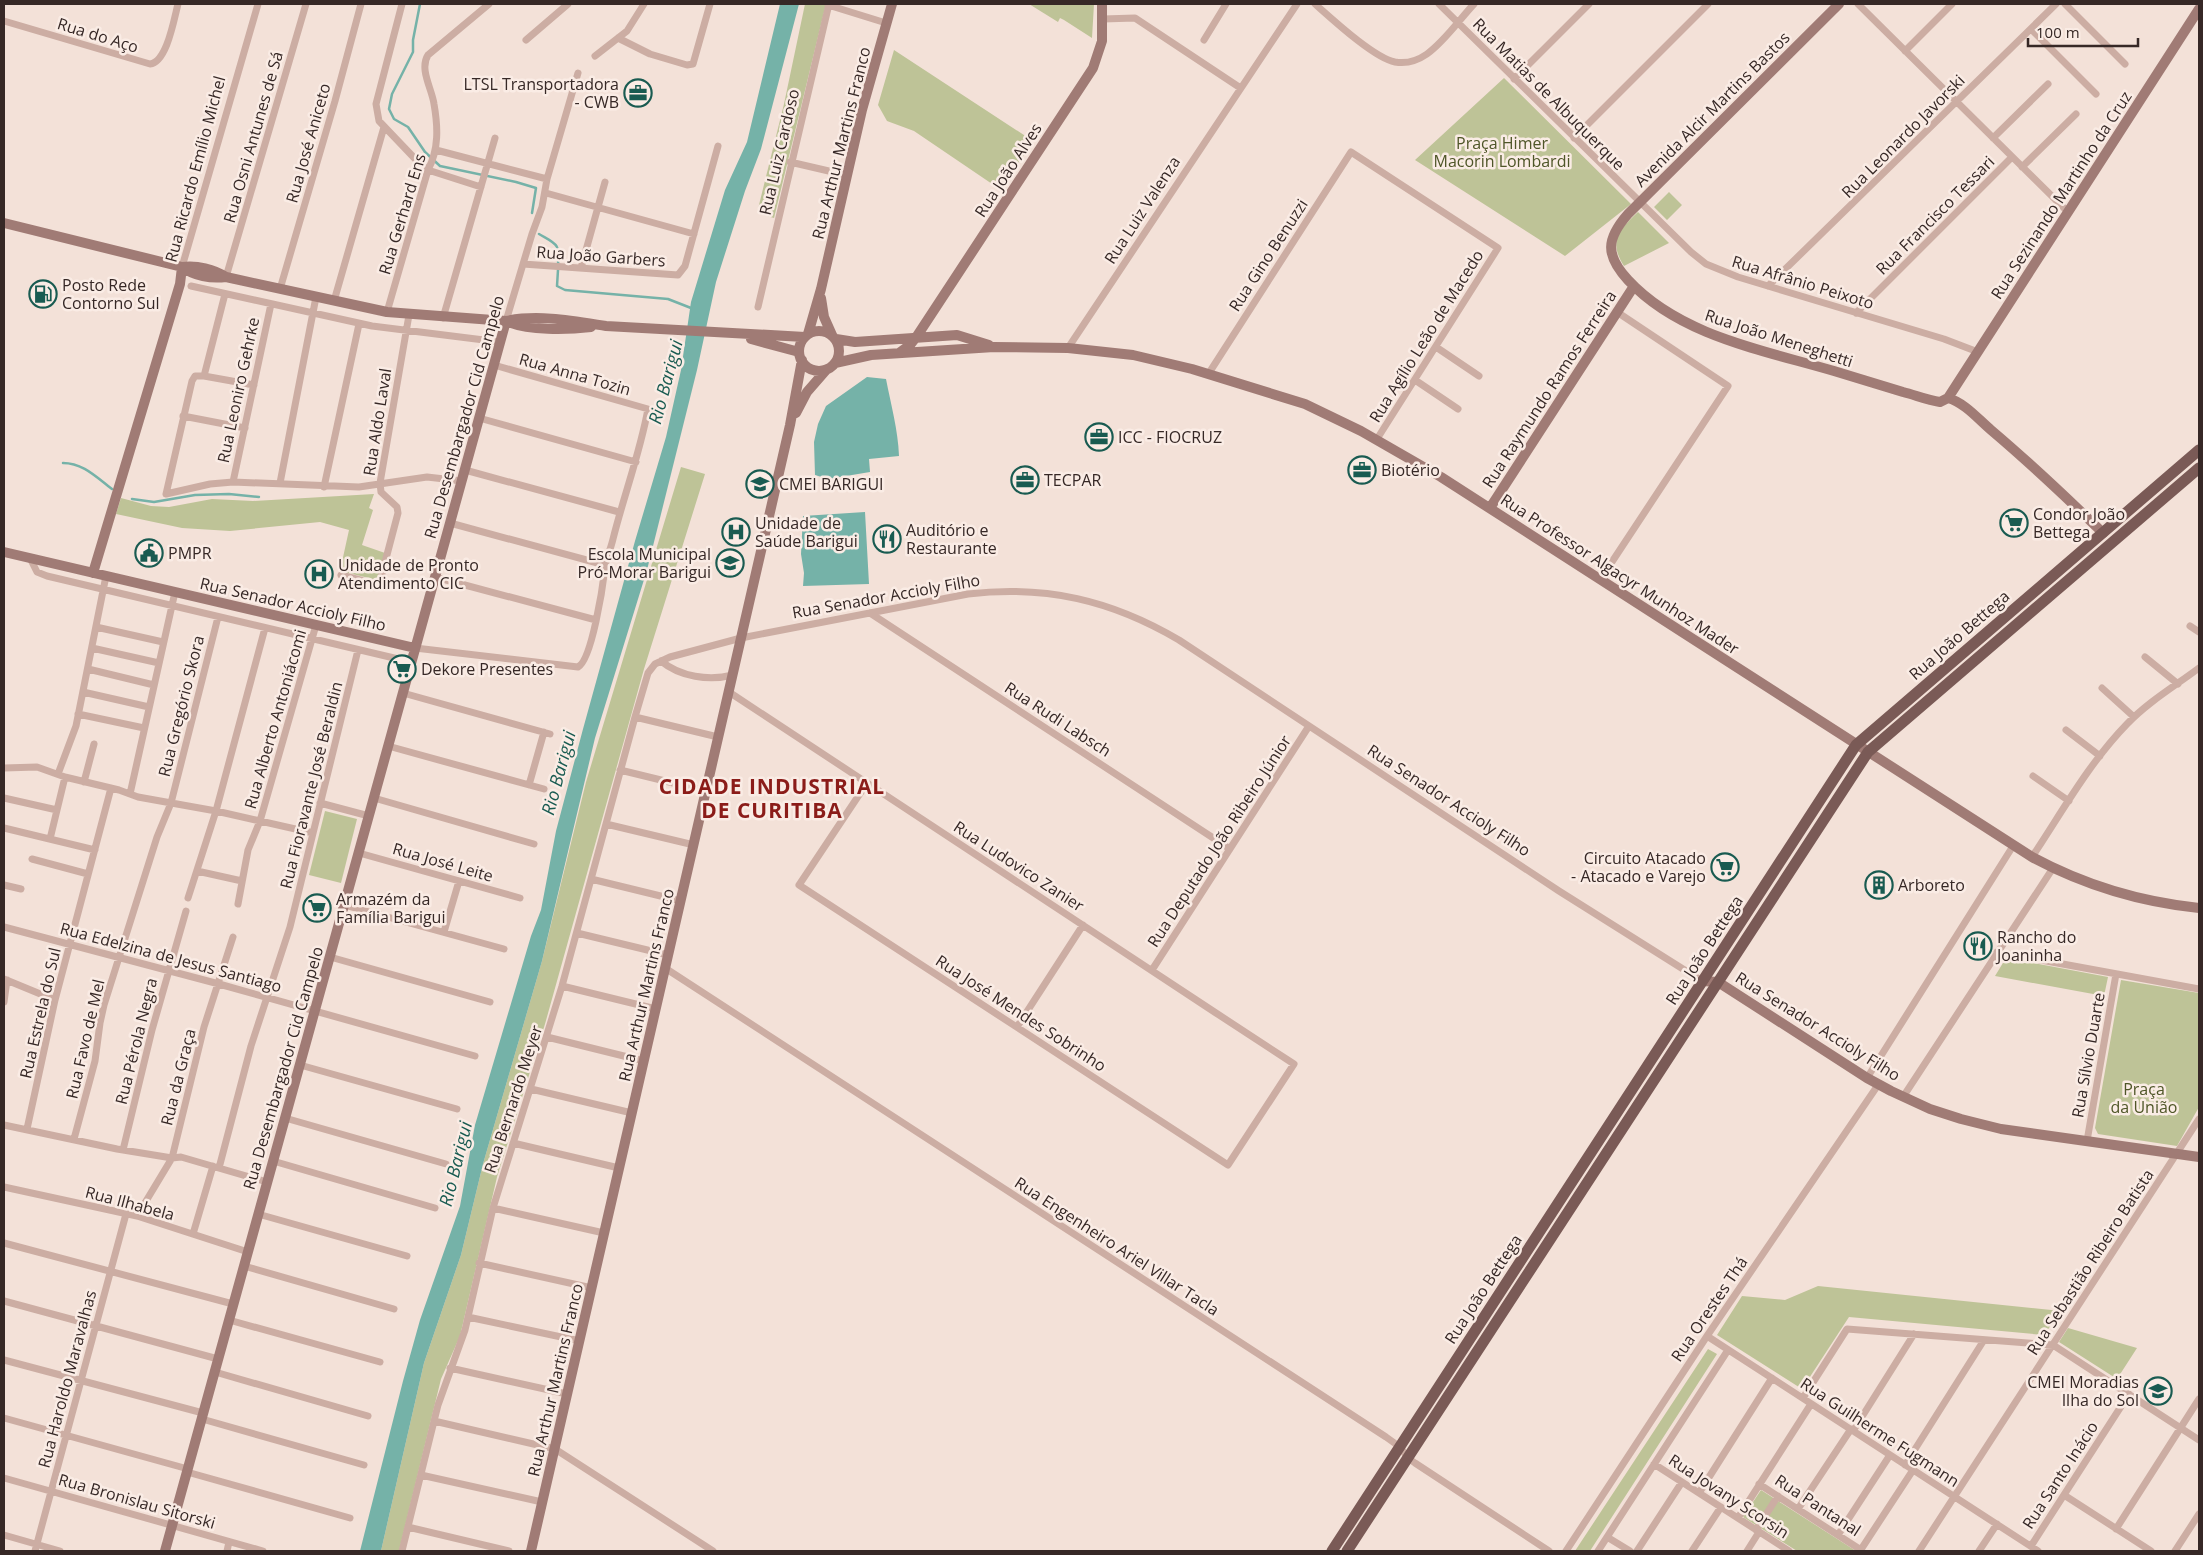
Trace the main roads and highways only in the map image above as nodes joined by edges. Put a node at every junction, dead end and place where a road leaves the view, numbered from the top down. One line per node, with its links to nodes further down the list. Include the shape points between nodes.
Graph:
1 (2199, 450): 3 (main road, Rua João Bettega)
2 (2199, 468): 4 (main road, Rua João Bettega)
3 (2116, 522): 4 (main road); 5 (main road, Rua João Bettega)
4 (2124, 531): 6 (main road, Rua João Bettega)
5 (2079, 553): 6 (main road); 7 (main road, Rua João Bettega, via 1856,745)
6 (2088, 563): 8 (main road, Rua João Bettega, via 1868,752)
7 (1561, 1198): 8 (main road); 9 (main road, Rua João Bettega)
8 (1573, 1205): 10 (main road, Rua João Bettega)
9 (1552, 1212): 10 (main road); 11 (main road, Rua João Bettega)
10 (1564, 1219): 12 (main road, Rua João Bettega)
11 (1332, 1551)
12 (1347, 1551)

